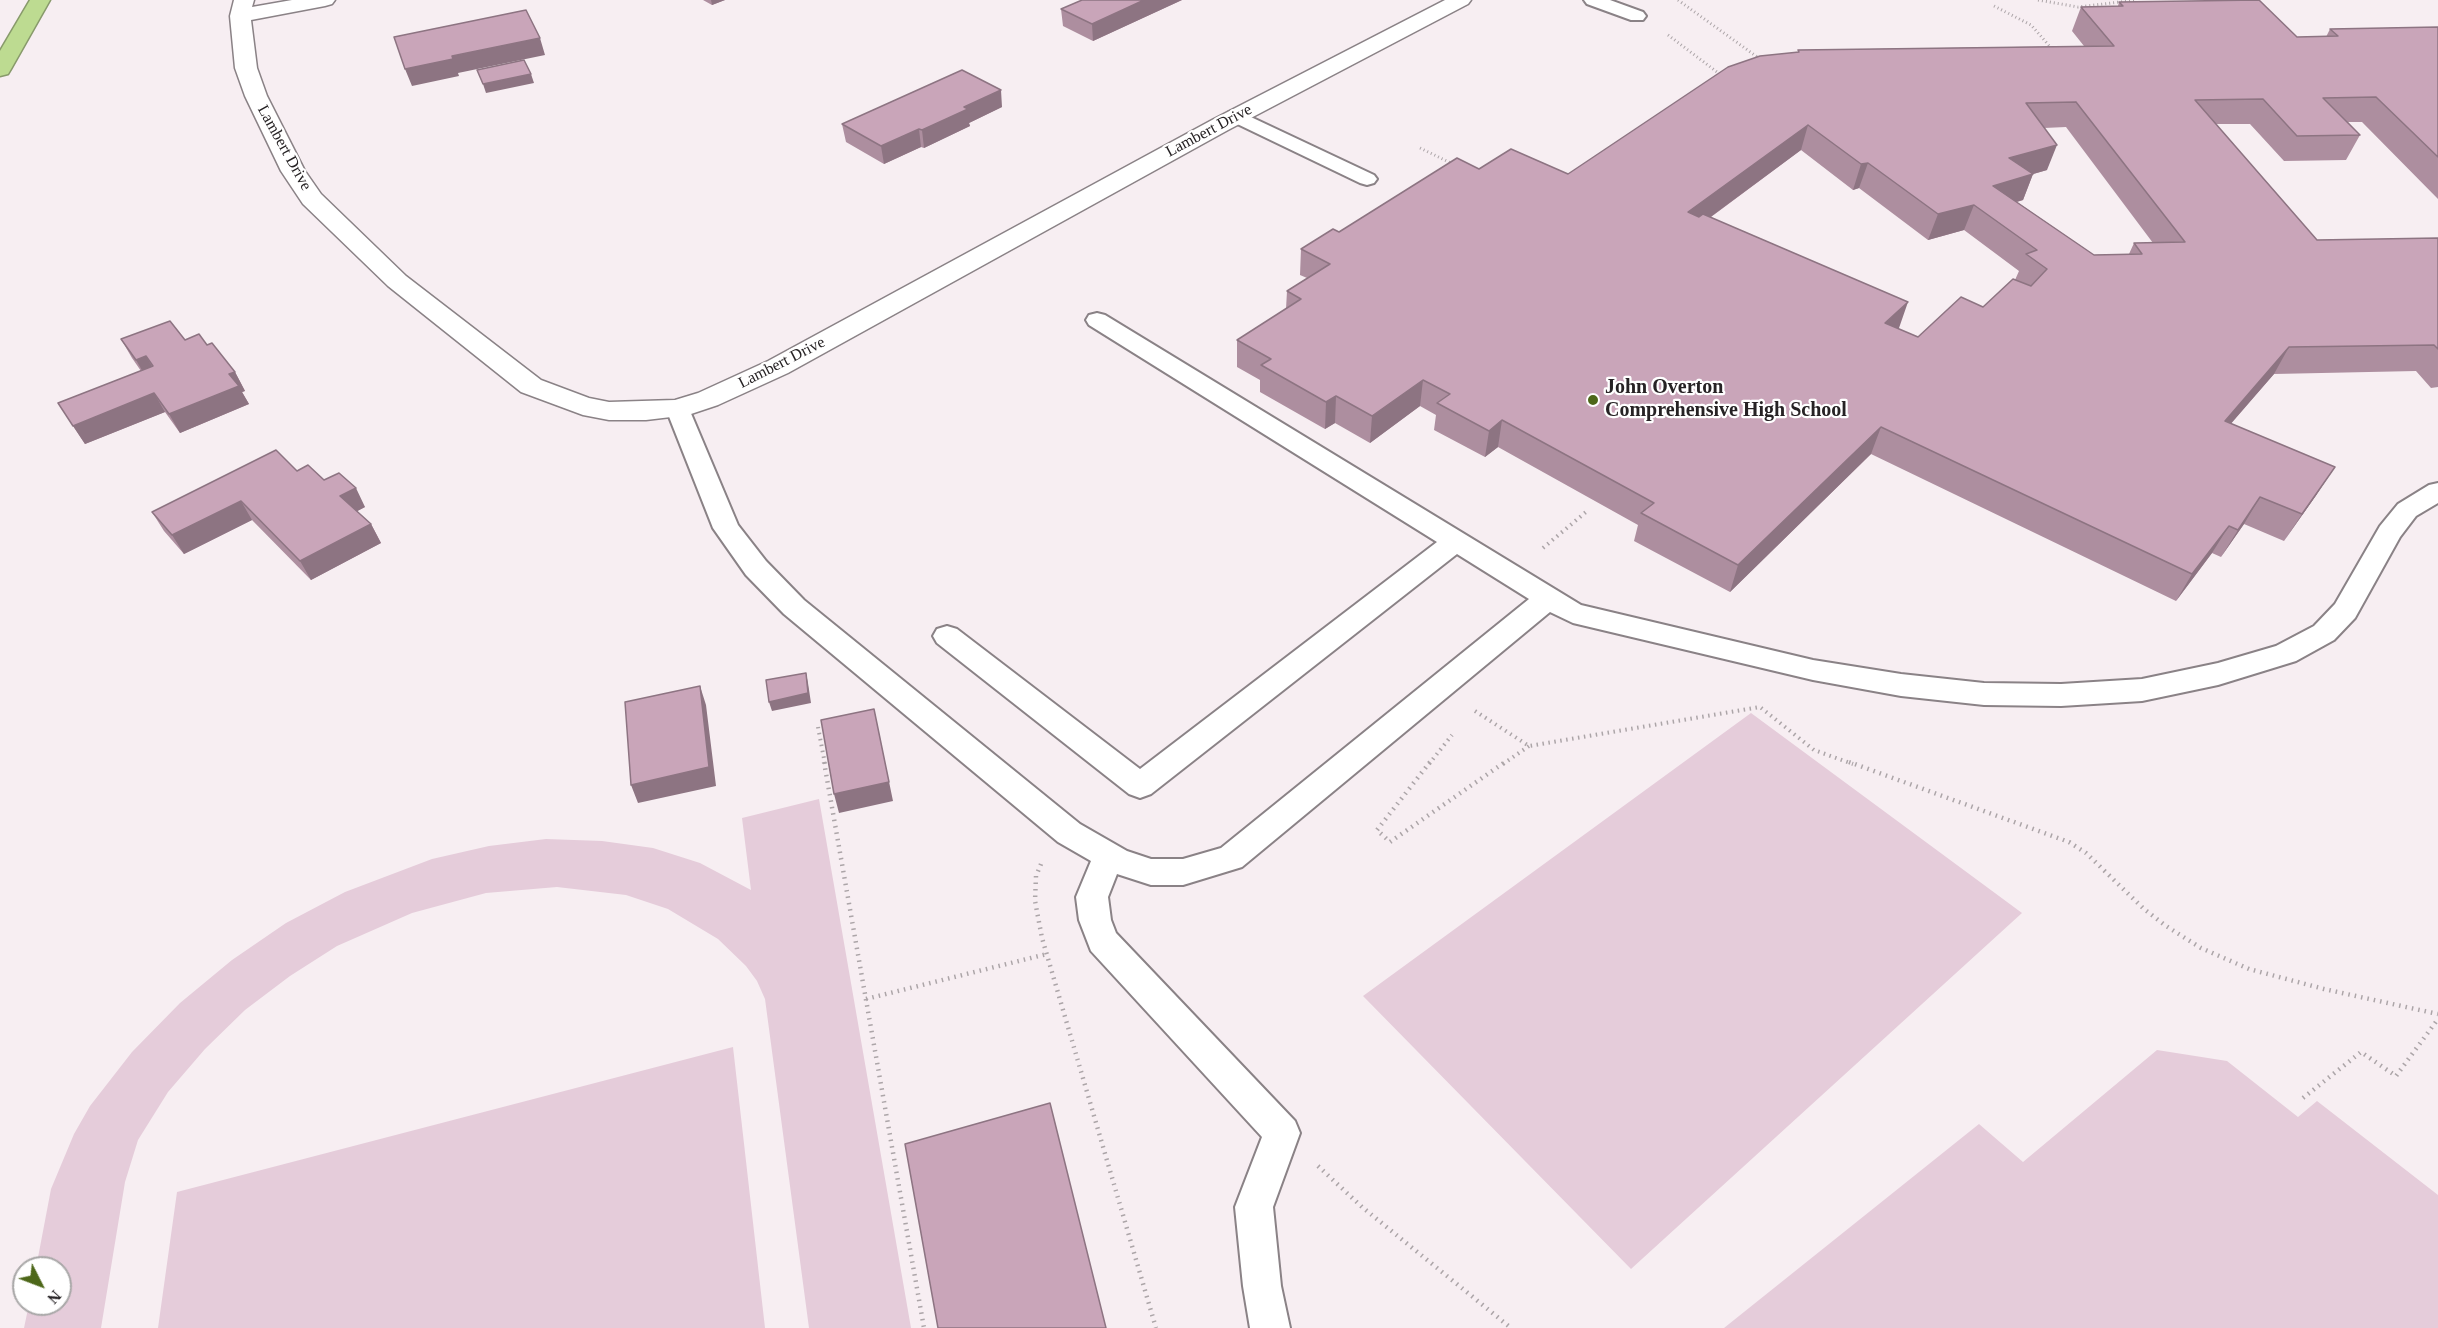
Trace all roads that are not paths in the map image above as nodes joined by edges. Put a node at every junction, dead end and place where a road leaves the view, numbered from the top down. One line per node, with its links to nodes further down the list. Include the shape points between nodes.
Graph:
1 (39, 0): 7 (highway); 8 (highway)
2 (325, 0): 5 (street)
3 (1461, 0): 9 (street, Lambert Drive)
4 (1593, 0): 6 (lane)
5 (242, 8): 12 (street, Lambert Drive, via 246,68 292,171 312,199 397,281 531,386 601,409)
6 (1637, 16)
7 (0, 43)
8 (0, 69)
9 (1236, 116): 10 (lane); 12 (street, Lambert Drive, via 778,367)
10 (1367, 178)
11 (1097, 320): 14 (lane)
12 (678, 409): 17 (lane, via 726,528 756,568 794,607 1064,828)
13 (2438, 491): 15 (lane, via 2407,510 2389,532 2344,611 2324,633 2286,654 2142,690 1984,694 1901,685 1813,670 1573,614)
14 (1456, 541): 15 (lane); 16 (lane, via 1140,786)
15 (1548, 598): 17 (lane, via 1231,858 1183,872 1151,872)
16 (947, 636)
17 (1109, 856): 18 (lane, via 1092,897 1103,941 1282,1133 1254,1207)
18 (1270, 1328)

